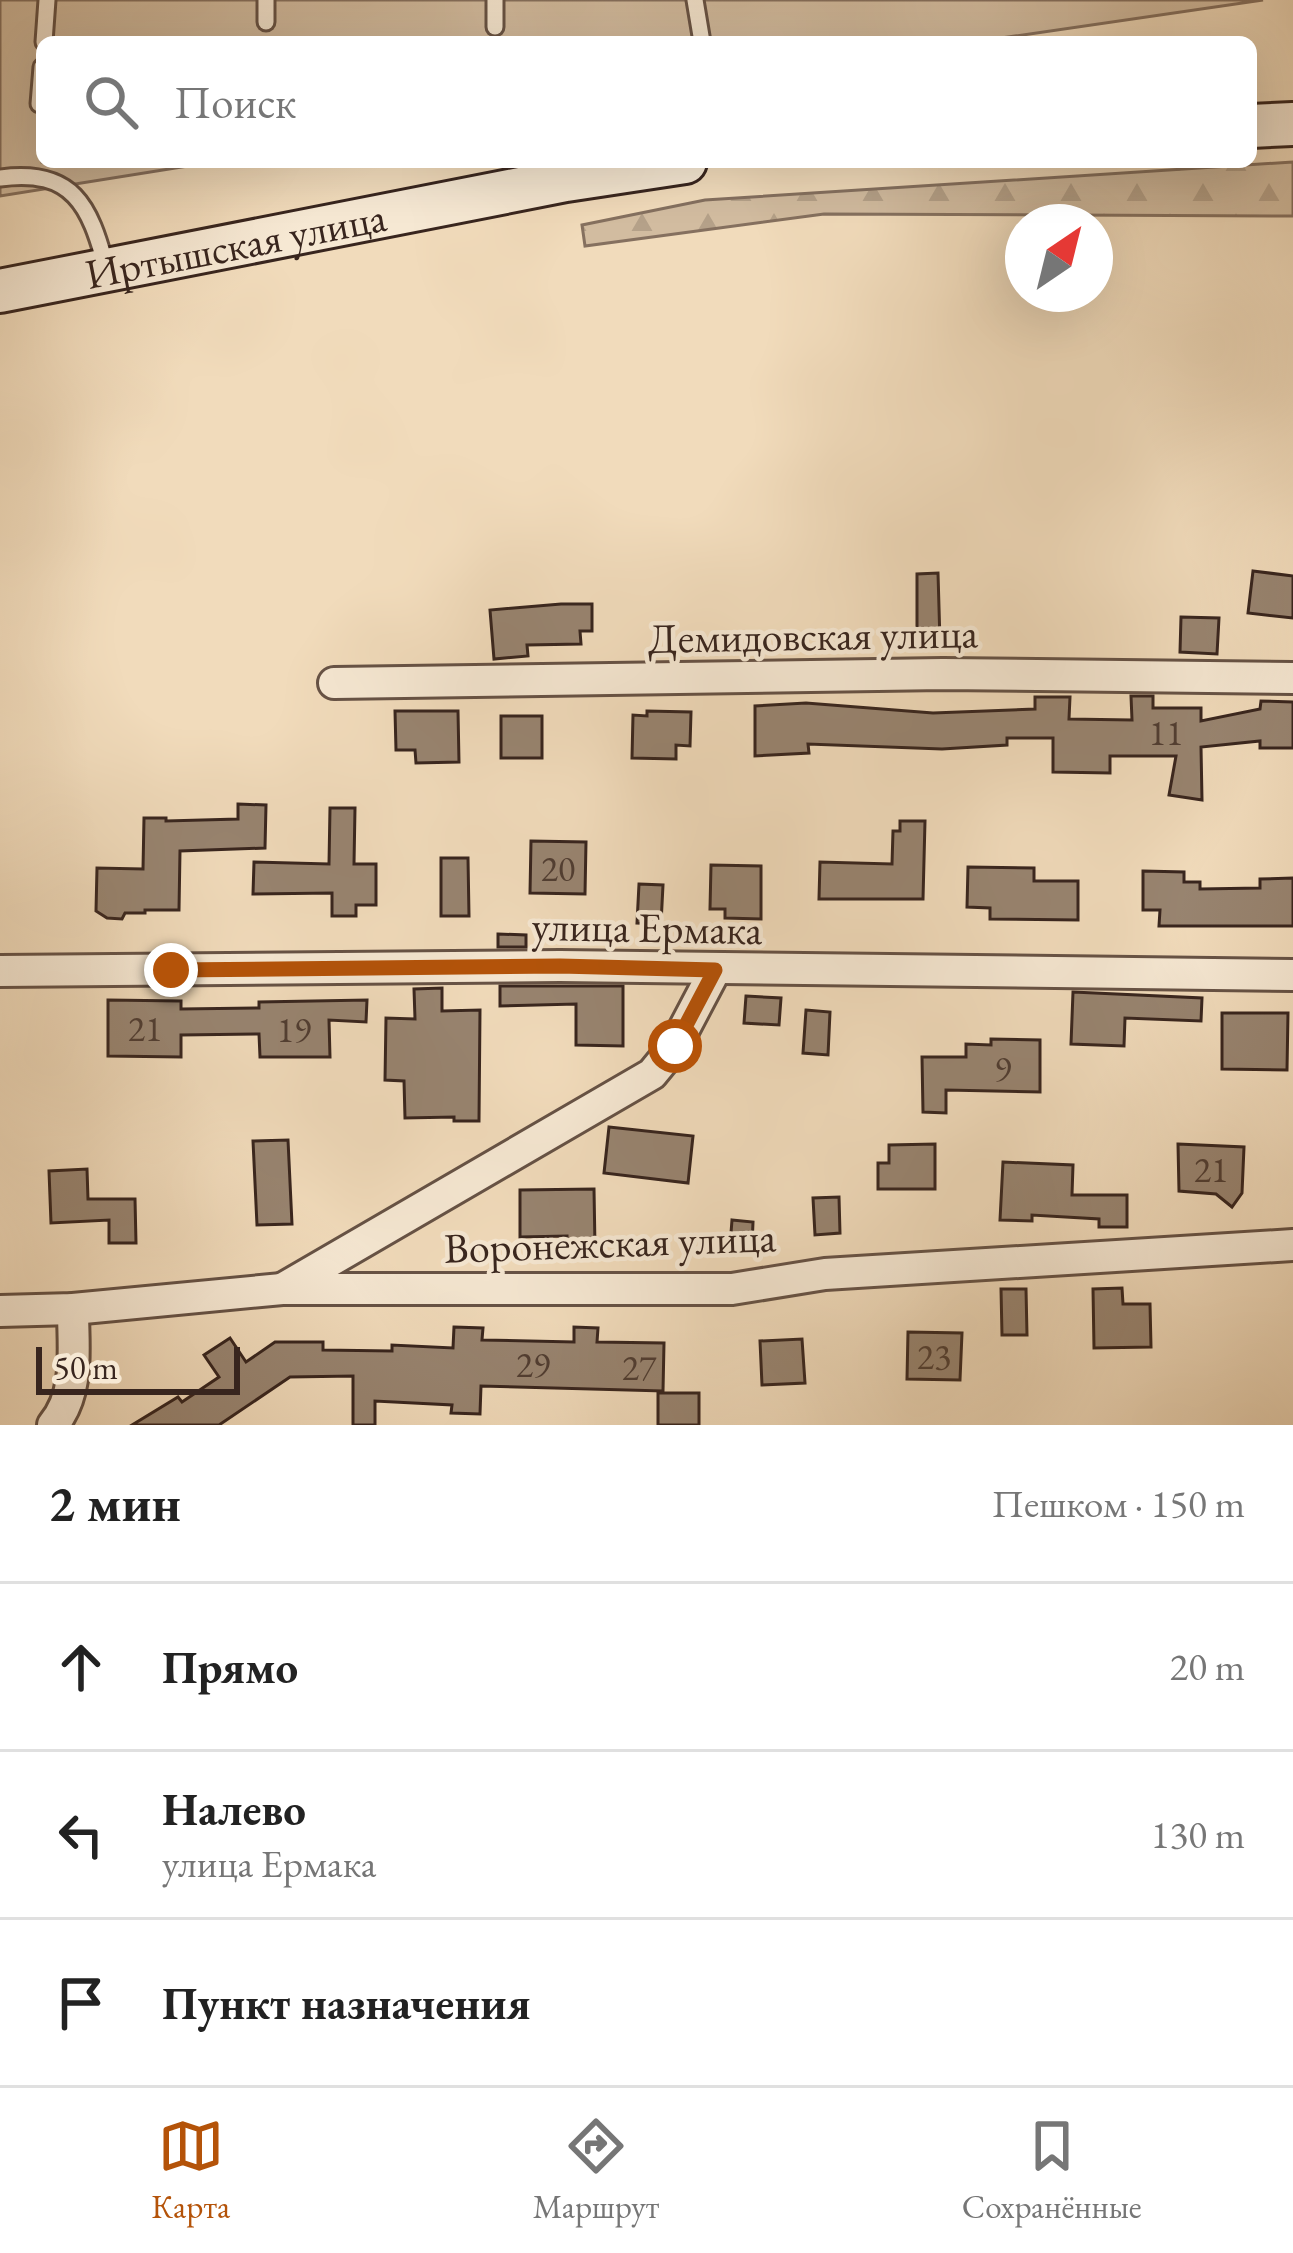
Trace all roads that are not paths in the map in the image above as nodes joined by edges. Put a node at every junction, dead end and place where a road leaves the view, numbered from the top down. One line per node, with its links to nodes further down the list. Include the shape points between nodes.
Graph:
1 (47, 0): 7 (lane)
2 (266, 0): 5 (lane)
3 (495, 0): 6 (lane)
4 (695, 0): 8 (lane)
5 (266, 22)
6 (495, 27)
7 (44, 36)
8 (701, 36)
9 (1293, 124): 10 (main road)
10 (1257, 126)
11 (645, 168): 13 (main road, Иртышская улица)
12 (0, 178): 13 (lane, via 37,177 81,201)
13 (107, 270): 14 (main road, Иртышская улица)
14 (0, 291)
15 (1293, 678): 16 (street, Демидовская улица)
16 (334, 683)
17 (715, 970): 18 (street, улица Ермака); 19 (street, улица Ермака); 21 (street, via 652,1074)
18 (0, 971)
19 (1293, 976)
20 (1293, 1245): 21 (street, Воронежская улица, via 825,1274 713,1290)
21 (282, 1289): 22 (street, Воронежская улица)
22 (73, 1309): 23 (street, Воронежская улица); 24 (street, via 72,1384)
23 (0, 1311)
24 (53, 1425)

